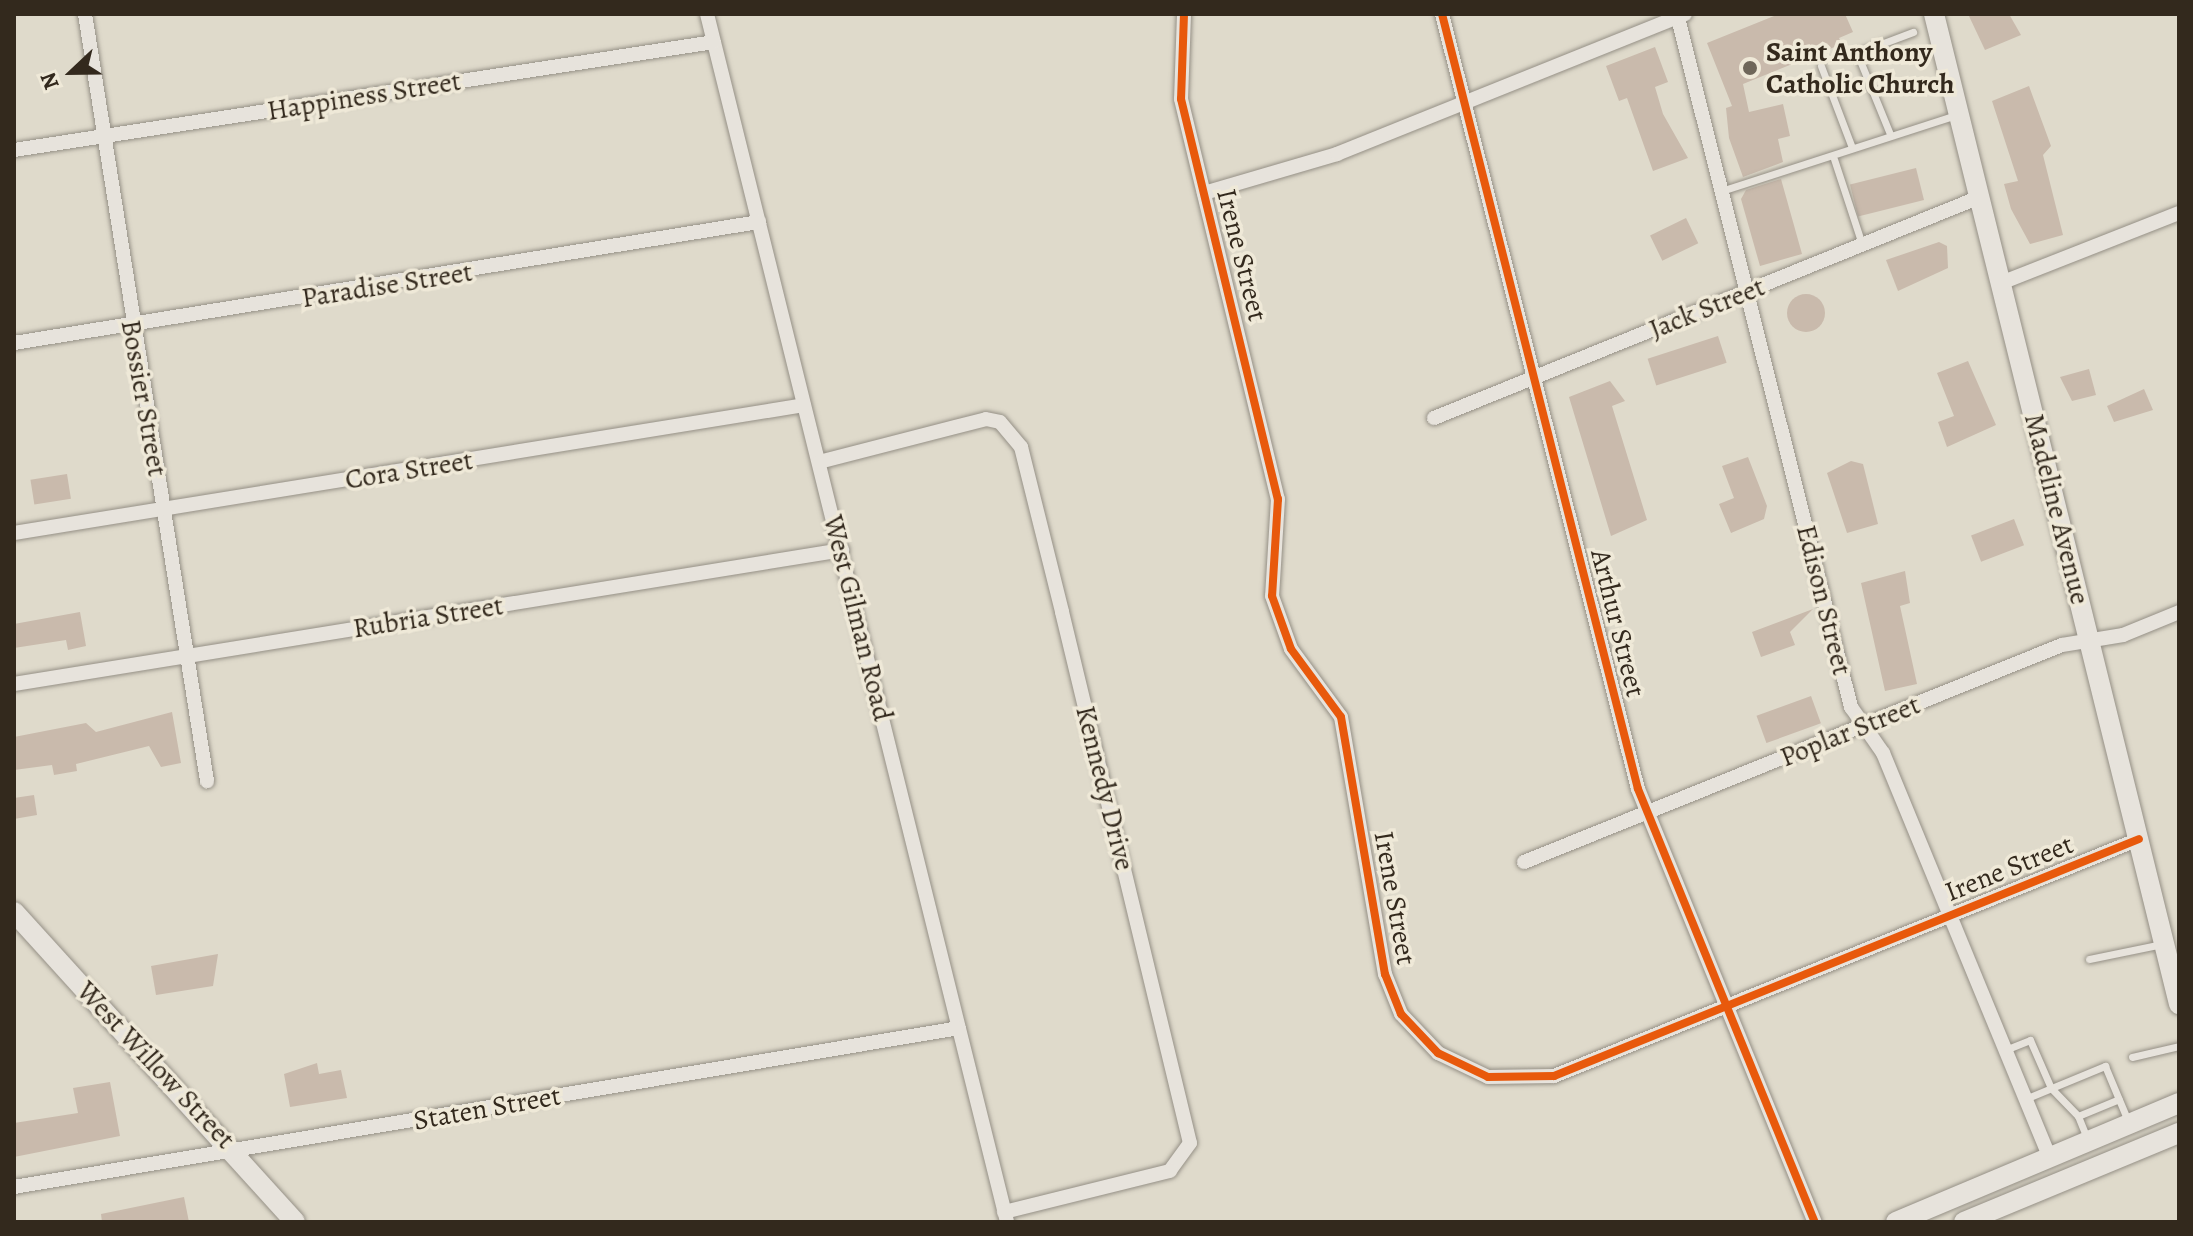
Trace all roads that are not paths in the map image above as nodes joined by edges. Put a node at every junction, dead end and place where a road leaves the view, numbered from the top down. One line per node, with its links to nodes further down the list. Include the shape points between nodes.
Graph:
1 (85, 14): 13 (street, Bossier Street)
2 (707, 14): 8 (street, West Gilman Road)
3 (1184, 14): 18 (street, Irene Street, via 1181,99)
4 (1442, 14): 10 (street, Arthur Street)
5 (1934, 14): 11 (street, Madeline Avenue)
6 (1680, 15): 10 (street); 17 (street, Edison Street)
7 (1913, 32): 12 (lane, via 1857,53)
8 (714, 42): 13 (street, Happiness Street); 21 (street, West Gilman Road)
9 (1821, 66): 14 (lane)
10 (1465, 104): 18 (street, via 1337,154); 27 (street, Arthur Street)
11 (1959, 115): 12 (lane); 19 (street, Madeline Avenue)
12 (1890, 134): 14 (lane)
13 (107, 135): 15 (street, Happiness Street); 25 (street, Bossier Street)
14 (1851, 145): 16 (lane, via 1838,149)
15 (14, 150)
16 (1834, 159): 17 (lane); 22 (lane)
17 (1721, 191): 24 (street, Edison Street)
18 (1204, 193): 48 (street, Irene Street, via 1278,499 1272,596 1291,649 1341,717 1385,974 1401,1014 1450,1061 1516,1080 1584,1066)
19 (1980, 197): 22 (street, Jack Street); 23 (street, Madeline Avenue)
20 (2179, 213): 23 (street)
21 (759, 222): 25 (street, Paradise Street); 28 (street, West Gilman Road)
22 (1863, 245): 24 (street, Jack Street)
23 (2001, 283): 35 (street, Madeline Avenue)
24 (1747, 293): 27 (street, Jack Street); 38 (street, Edison Street, via 1851,707)
25 (131, 325): 26 (street, Paradise Street); 31 (street, Bossier Street)
26 (14, 343)
27 (1533, 378): 29 (street, Jack Street); 40 (street, Arthur Street)
28 (804, 405): 30 (street, West Gilman Road); 31 (street, Cora Street)
29 (1434, 418)
30 (819, 462): 33 (street, West Gilman Road); 64 (street, Kennedy Drive, via 986,419 1000,422 1021,447 1062,612 1190,1143 1170,1171)
31 (163, 509): 32 (street, Cora Street); 36 (street, Bossier Street)
32 (14, 533)
33 (842, 550): 36 (street, Rubria Street); 49 (street, West Gilman Road)
34 (2179, 612): 35 (street, Poplar Street)
35 (2090, 641): 38 (street, Poplar Street, via 2062,645); 41 (street, Madeline Avenue)
36 (189, 656): 37 (street, Rubria Street); 39 (street, Bossier Street)
37 (14, 684)
38 (1863, 726): 40 (street, Poplar Street); 44 (street, Edison Street, via 1883,753)
39 (207, 781)
40 (1647, 813): 42 (street, Poplar Street); 48 (street, Arthur Street)
41 (2139, 839): 44 (street, Irene Street); 45 (street, Madeline Avenue)
42 (1524, 862)
43 (14, 912): 61 (street, West Willow Street)
44 (1950, 916): 48 (street, Irene Street); 51 (street, Edison Street)
45 (2164, 943): 46 (lane); 47 (street, Madeline Avenue)
46 (2089, 959)
47 (2179, 1004)
48 (1726, 1008): 66 (street, Arthur Street)
49 (959, 1028): 61 (street, Staten Street); 64 (street, West Gilman Road)
50 (2179, 1046): 52 (lane)
51 (2005, 1050): 53 (lane, via 2030,1040); 54 (street, Edison Street)
52 (2132, 1057)
53 (2051, 1088): 54 (lane); 55 (lane, via 2105,1066); 57 (lane)
54 (2025, 1099): 62 (street, Edison Street)
55 (2119, 1099): 57 (lane); 58 (lane)
56 (2179, 1103): 58 (street)
57 (2078, 1116): 60 (lane)
58 (2128, 1123): 60 (street)
59 (2179, 1133): 68 (street)
60 (2087, 1140): 62 (street)
61 (233, 1147): 63 (street, Staten Street); 65 (street, West Willow Street)
62 (2049, 1156): 67 (street)
63 (14, 1187)
64 (1006, 1217)
65 (295, 1222)
66 (1815, 1222)
67 (1896, 1222)
68 (1964, 1222)

